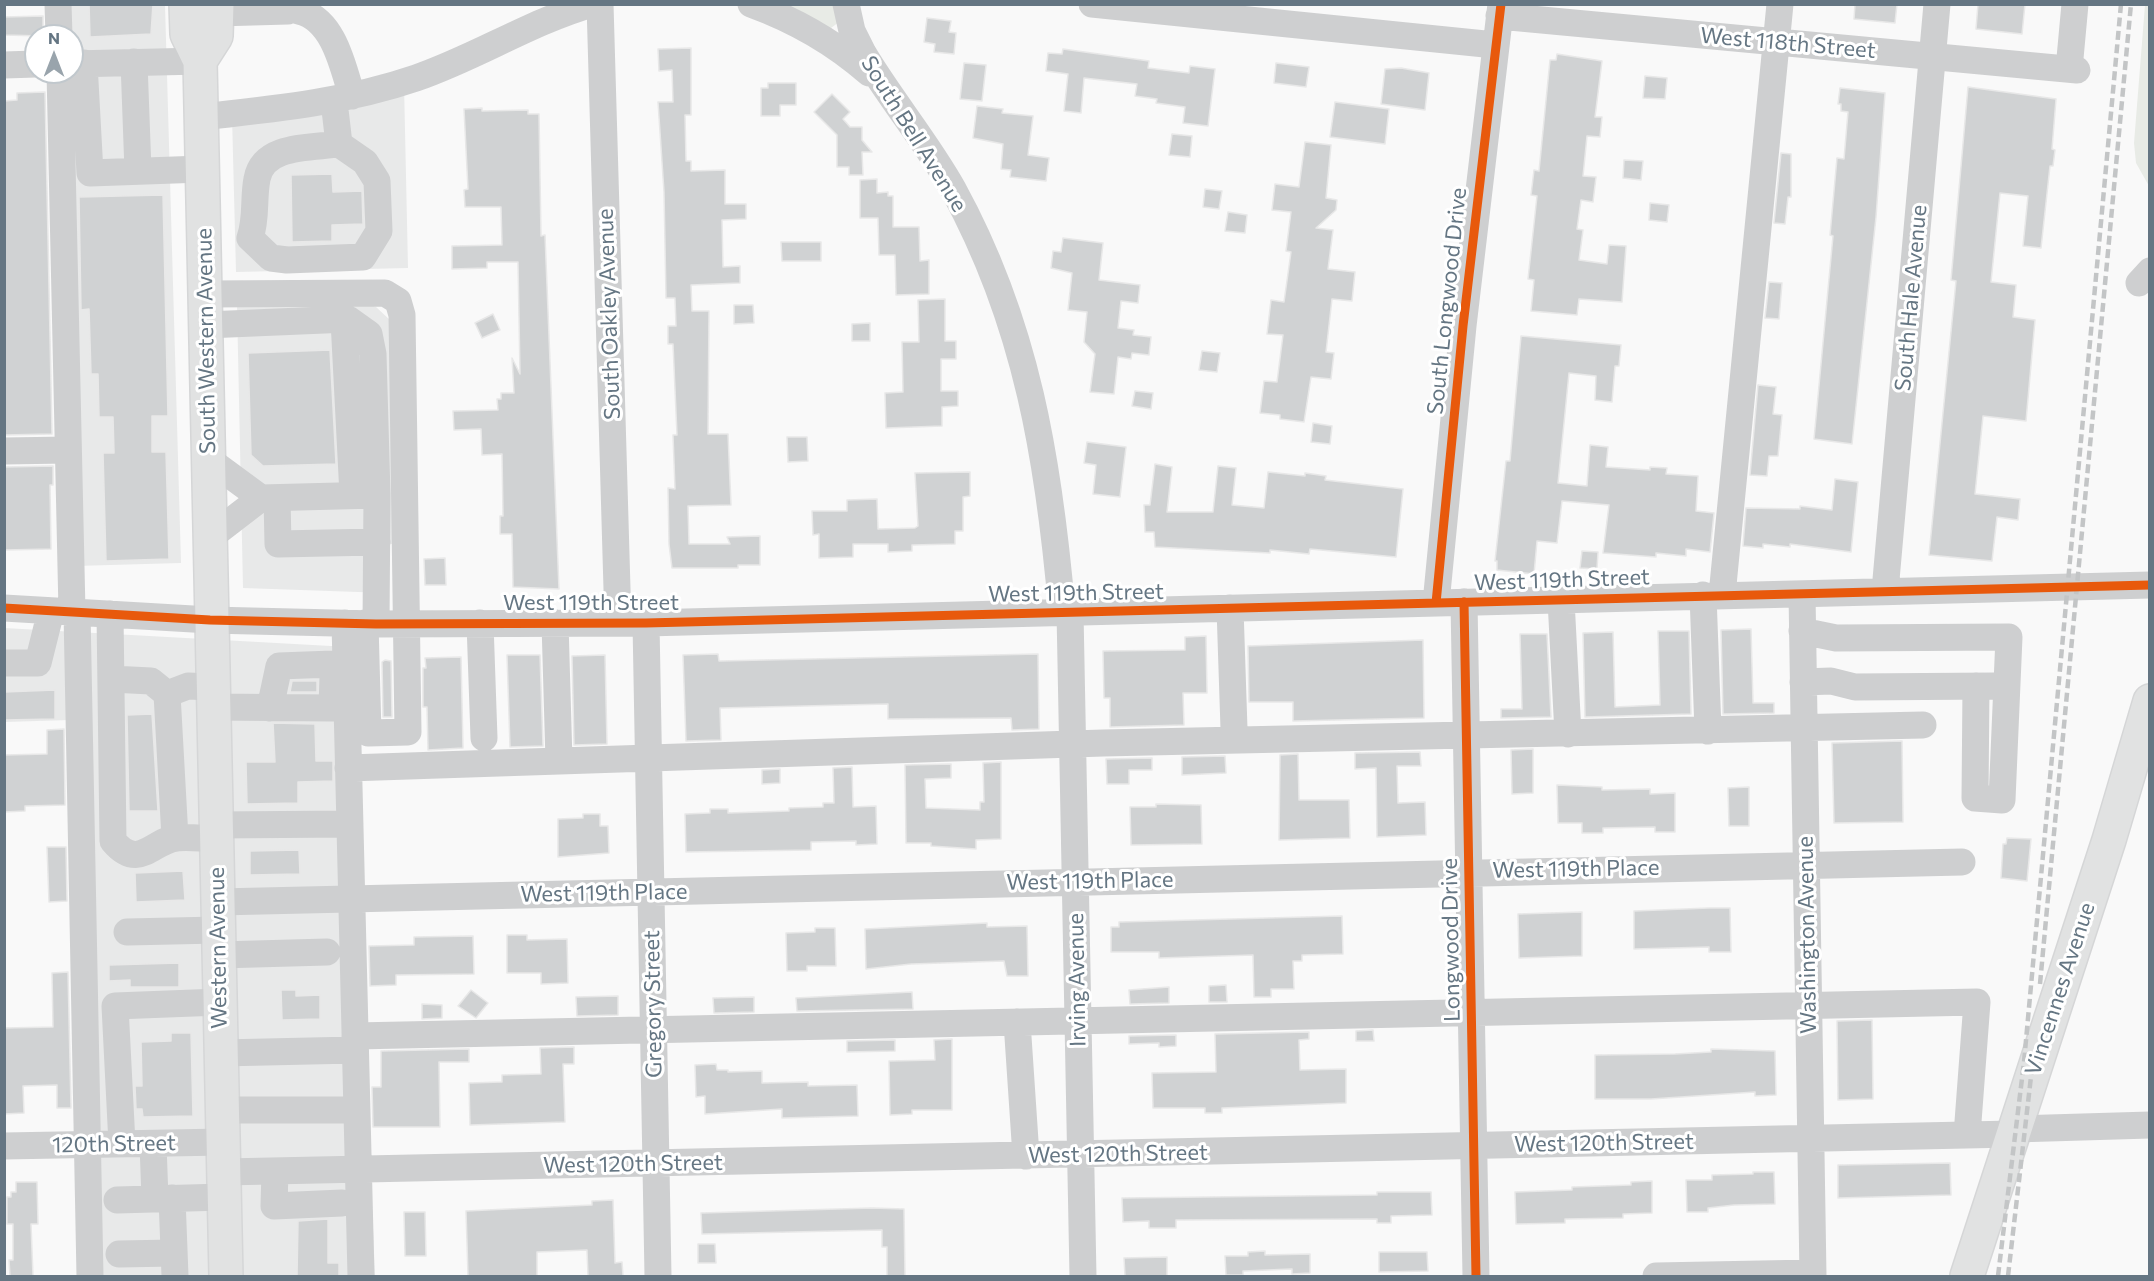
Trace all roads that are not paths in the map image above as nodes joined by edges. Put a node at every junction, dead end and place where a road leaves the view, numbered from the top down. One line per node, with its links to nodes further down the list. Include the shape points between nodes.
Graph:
1 (58, 4): 13 (street)
2 (186, 4): 17 (main road, South Western Avenue, via 187,34)
3 (592, 4): 25 (street, via 537,23 417,78)
4 (600, 4): 55 (street, South Oakley Avenue)
5 (751, 4): 24 (street, via 820,36)
6 (846, 4): 24 (street, South Bell Avenue, via 852,31)
7 (1092, 4): 15 (street)
8 (1780, 4): 14 (street)
9 (1937, 4): 16 (street, South Hale Avenue)
10 (2075, 4): 16 (street, West 118th Street, via 2073,70)
11 (217, 9): 17 (main road, via 216,36); 25 (street, via 293,11 319,20 341,61)
12 (1500, 10): 14 (street, West 118th Street); 15 (street, South Longwood Drive)
13 (59, 24)
14 (1776, 42): 16 (street, West 118th Street); 41 (street)
15 (1495, 45): 44 (street, South Longwood Drive)
16 (1932, 57): 39 (street, South Hale Avenue)
17 (200, 61): 18 (street); 26 (main road, South Western Avenue)
18 (134, 62): 21 (street); 29 (street)
19 (24, 64): 20 (street)
20 (4, 65)
21 (84, 65)
22 (72, 84): 31 (street)
23 (75, 84): 29 (street, via 90,173)
24 (882, 84): 48 (street, South Bell Avenue, via 953,189 1011,316 1045,456)
25 (343, 99): 26 (street); 27 (street)
26 (201, 117): 28 (main road, South Western Avenue)
27 (339, 144): 27 (street, via 272,154 261,166 256,179 256,222 250,238 271,258 363,257 379,231 377,181 365,162)
28 (202, 169): 29 (street); 30 (main road, South Western Avenue)
29 (138, 171)
30 (205, 309): 33 (main road, South Western Avenue); 34 (street, via 348,319 369,334); 52 (street, via 385,293 398,301 402,315)
31 (68, 450): 32 (street); 47 (street)
32 (4, 451)
33 (208, 459): 35 (street); 36 (main road, South Western Avenue)
34 (365, 495): 35 (street); 37 (street)
35 (269, 498): 36 (street); 37 (street, via 278,544)
36 (209, 538): 50 (main road, South Western Avenue)
37 (377, 542): 51 (street)
38 (2150, 585): 39 (street, West 119th Street)
39 (1885, 591): 40 (street, West 119th Street)
40 (1802, 594): 41 (street, West 119th Street); 57 (street, Washington Avenue)
41 (1713, 595): 42 (street, West 119th Street); 73 (street)
42 (1561, 600): 43 (street, West 119th Street); 74 (street)
43 (1464, 602): 44 (street, West 119th Street); 75 (street, Longwood Drive)
44 (1436, 603): 46 (street, West 119th Street)
45 (4, 608): 47 (street, West 119th Street)
46 (1230, 608): 48 (street, West 119th Street); 72 (street)
47 (67, 612): 49 (street, West 119th Street); 59 (street, via 38,663); 107 (street)
48 (1066, 612): 56 (street, West 119th Street); 77 (street, Irving Avenue)
49 (110, 614): 50 (street, West 119th Street); 61 (street)
50 (210, 620): 51 (street, West 119th Street); 67 (main road, Western Avenue)
51 (355, 623): 52 (street, West 119th Street); 52 (street, via 368,733 408,732); 60 (street); 80 (street)
52 (406, 623): 53 (street, West 119th Street)
53 (480, 623): 54 (street, West 119th Street); 76 (street)
54 (555, 623): 55 (street, West 119th Street); 79 (street)
55 (618, 623): 56 (street, West 119th Street)
56 (646, 623): 78 (street, Gregory Street)
57 (1802, 631): 58 (street); 63 (street, Washington Avenue)
58 (1836, 638): 62 (street); 65 (street, via 2009,638)
59 (4, 663)
60 (333, 664): 69 (street, via 279,666); 69 (street, via 332,708)
61 (111, 679): 66 (street, via 151,681); 83 (street, via 113,841 121,850 133,853 150,852)
62 (1831, 681): 63 (street); 64 (street, via 1855,687)
63 (1803, 682): 71 (street, Washington Avenue)
64 (1976, 686): 65 (street); 65 (street, via 1975,798 2002,800)
65 (2007, 686)
66 (167, 694): 67 (street, via 188,686); 83 (street)
67 (212, 697): 69 (street); 82 (main road, Western Avenue)
68 (2150, 701): 104 (main road, Vincennes Avenue)
69 (270, 708)
70 (1923, 725): 71 (street)
71 (1803, 728): 73 (street); 85 (street, Washington Avenue)
72 (1234, 729)
73 (1708, 731): 74 (street)
74 (1568, 734): 75 (street)
75 (1467, 735): 77 (street); 86 (street, Longwood Drive)
76 (484, 738)
77 (1073, 744): 78 (street); 87 (street, Irving Avenue)
78 (649, 758): 79 (street); 88 (street, Gregory Street)
79 (559, 761): 80 (street)
80 (348, 768): 81 (street)
81 (350, 824): 82 (street); 89 (street)
82 (216, 832): 83 (street); 90 (main road, Western Avenue)
83 (175, 838)
84 (1962, 862): 85 (street, West 119th Place)
85 (1805, 864): 86 (street, West 119th Place); 94 (street, Washington Avenue)
86 (1470, 872): 87 (street, West 119th Place); 95 (street, Longwood Drive)
87 (1075, 881): 88 (street, West 119th Place); 96 (street, Irving Avenue)
88 (651, 892): 89 (street, West 119th Place); 98 (street, Gregory Street)
89 (352, 899): 90 (street, West 119th Place); 99 (street)
90 (218, 929): 91 (street); 92 (street); 93 (main road, Western Avenue)
91 (127, 932)
92 (327, 952)
93 (220, 1002): 100 (main road, Western Avenue); 108 (street, via 115,1006)
94 (1808, 1005): 95 (street); 105 (street, via 1977,1002); 106 (street, Washington Avenue)
95 (1472, 1012): 96 (street); 111 (street, Longwood Drive)
96 (1078, 1020): 97 (street); 112 (street, Irving Avenue)
97 (1017, 1022): 98 (street); 113 (street)
98 (653, 1029): 99 (street); 114 (street, Gregory Street)
99 (355, 1043): 100 (street); 102 (street)
100 (221, 1053): 101 (main road, Western Avenue)
101 (222, 1110): 102 (street); 115 (main road, Western Avenue)
102 (357, 1110): 116 (street)
103 (2150, 1125): 104 (street, West 120th Street)
104 (2014, 1132): 105 (street, West 120th Street); 132 (main road, Vincennes Avenue)
105 (1967, 1135): 106 (street, West 120th Street)
106 (1811, 1139): 111 (street, West 120th Street); 123 (street, Washington Avenue)
107 (87, 1144): 108 (street, 120th Street); 110 (street, 120th Street); 124 (street)
108 (122, 1144): 109 (street, 120th Street)
109 (153, 1144): 115 (street, 120th Street); 118 (street)
110 (4, 1146)
111 (1474, 1146): 112 (street, West 120th Street); 130 (street, Longwood Drive)
112 (1080, 1154): 113 (street, West 120th Street); 129 (street, Irving Avenue)
113 (1026, 1155): 114 (street, West 120th Street)
114 (656, 1163): 116 (street, West 120th Street); 128 (street, Gregory Street)
115 (224, 1170): 117 (street, West 120th Street); 118 (street); 125 (main road, Western Avenue)
116 (350, 1170): 117 (street, West 120th Street); 120 (street); 127 (street)
117 (275, 1171): 120 (street, via 274,1206)
118 (164, 1199): 119 (street); 122 (street)
119 (117, 1200)
120 (342, 1203): 126 (street)
121 (119, 1254): 122 (street)
122 (175, 1265)
123 (1813, 1275): 131 (street)
124 (90, 1276)
125 (226, 1276)
126 (349, 1276)
127 (361, 1276)
128 (658, 1276)
129 (1083, 1276)
130 (1476, 1276)
131 (1656, 1276)
132 (1967, 1276)

